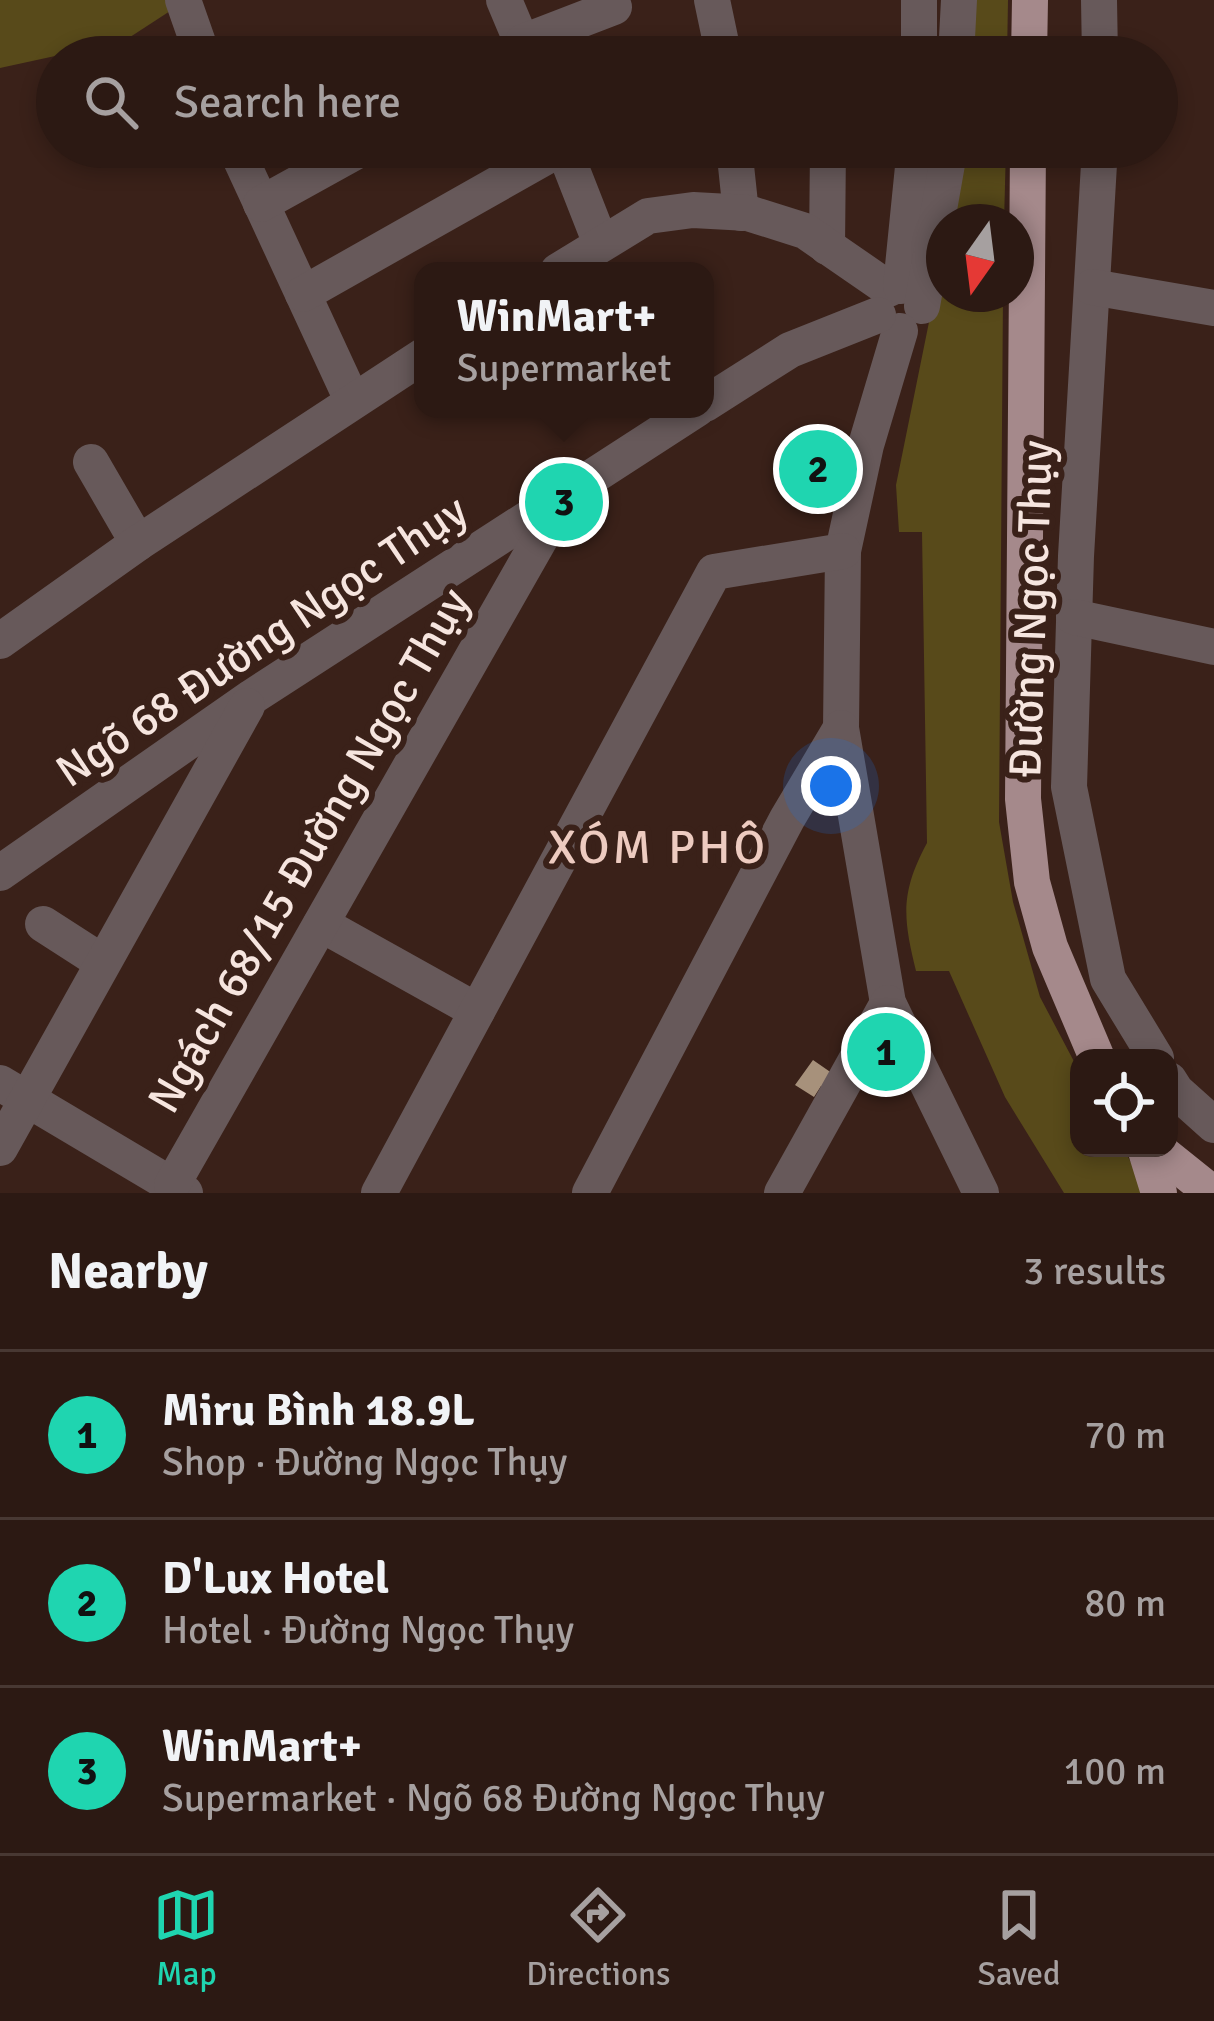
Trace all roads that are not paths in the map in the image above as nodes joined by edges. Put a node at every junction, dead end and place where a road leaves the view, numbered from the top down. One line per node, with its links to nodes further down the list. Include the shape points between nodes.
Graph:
1 (183, 0): 9 (street)
2 (504, 0): 10 (street)
3 (610, 0): 11 (street, via 614,7)
4 (712, 0): 12 (street)
5 (919, 0): 13 (street)
6 (959, 0): 14 (street)
7 (1030, 0): 15 (main road)
8 (1099, 0): 16 (street)
9 (196, 36)
10 (520, 36)
11 (555, 36)
12 (720, 36)
13 (919, 36)
14 (957, 36)
15 (1029, 36)
16 (1100, 36)
17 (245, 168): 27 (street)
18 (326, 168): 27 (street)
19 (526, 168): 33 (street)
20 (571, 168): 29 (street)
21 (736, 168): 28 (street)
22 (828, 168): 30 (street)
23 (913, 168): 34 (street)
24 (943, 168): 34 (street)
25 (1028, 168): 55 (main road, Đường Ngọc Thụy, via 1023,799 1049,947)
26 (1099, 168): 32 (street, Đường Ngọc Thụy)
27 (261, 204): 33 (street)
28 (741, 213): 29 (street, via 648,216); 30 (street, via 805,231)
29 (601, 244): 31 (street)
30 (827, 247): 34 (street)
31 (572, 262)
32 (1092, 287): 35 (street); 44 (street, Đường Ngọc Thụy)
33 (303, 294): 38 (street)
34 (898, 305): 37 (street, via 790,350); 43 (street)
35 (1214, 308)
36 (414, 362): 38 (street)
37 (714, 398)
38 (352, 400): 42 (street)
39 (684, 418): 41 (street, Ngõ 68 Đường Ngọc Thụy)
40 (92, 462): 42 (street)
41 (563, 499): 47 (street, Ngõ 68 Đường Ngọc Thụy); 50 (street, Ngách 68/15 Đường Ngọc Thụy)
42 (137, 543): 45 (street)
43 (843, 551): 48 (street); 54 (street, via 714,572)
44 (1074, 617): 46 (street); 56 (street, Đường Ngọc Thụy, via 1069,787 1108,980)
45 (0, 641)
46 (1214, 646)
47 (252, 697): 49 (street, Ngõ 68 Đường Ngọc Thụy); 52 (street)
48 (842, 728): 53 (street); 66 (street)
49 (0, 873)
50 (321, 924): 54 (street); 64 (street, Ngách 68/15 Đường Ngọc Thụy)
51 (43, 925): 52 (street)
52 (102, 962): 57 (street)
53 (888, 1003): 67 (street); 68 (street)
54 (477, 1011): 65 (street)
55 (1092, 1049)
56 (1150, 1049)
57 (12, 1090): 60 (street); 64 (street)
58 (1178, 1093): 59 (street)
59 (1214, 1125)
60 (0, 1148)
61 (1151, 1157): 69 (main road)
62 (1154, 1157): 70 (main road)
63 (1162, 1157): 71 (main road)
64 (178, 1189)
65 (379, 1193)
66 (590, 1193)
67 (782, 1193)
68 (981, 1193)
69 (1159, 1193)
70 (1173, 1193)
71 (1212, 1193)

